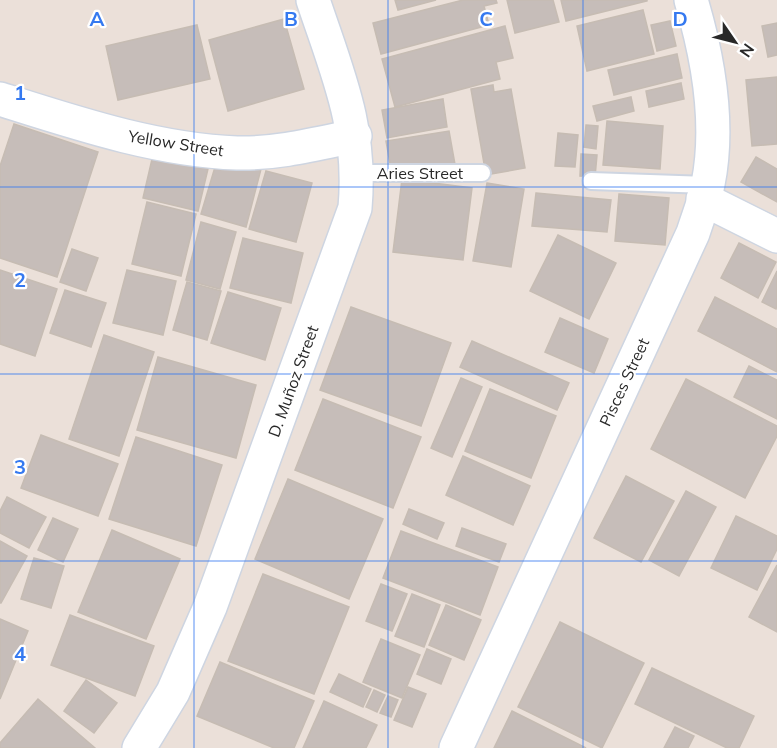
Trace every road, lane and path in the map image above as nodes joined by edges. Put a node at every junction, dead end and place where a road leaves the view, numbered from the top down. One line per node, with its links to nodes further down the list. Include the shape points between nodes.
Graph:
1 (313, 0): 4 (street, D. Muñoz Street)
2 (691, 0): 8 (street, Pisces Street, via 701,34 713,139)
3 (0, 99): 4 (street, Yellow Street, via 91,127 175,146 237,153 292,149)
4 (355, 136): 5 (street, D. Muñoz Street)
5 (358, 173): 6 (lane, Aries Street); 10 (street, D. Muñoz Street, via 348,234 210,607 173,692)
6 (482, 173)
7 (591, 181): 8 (lane)
8 (706, 192): 9 (street); 11 (street, Pisces Street, via 693,233)
9 (777, 236)
10 (140, 748)
11 (456, 748)

